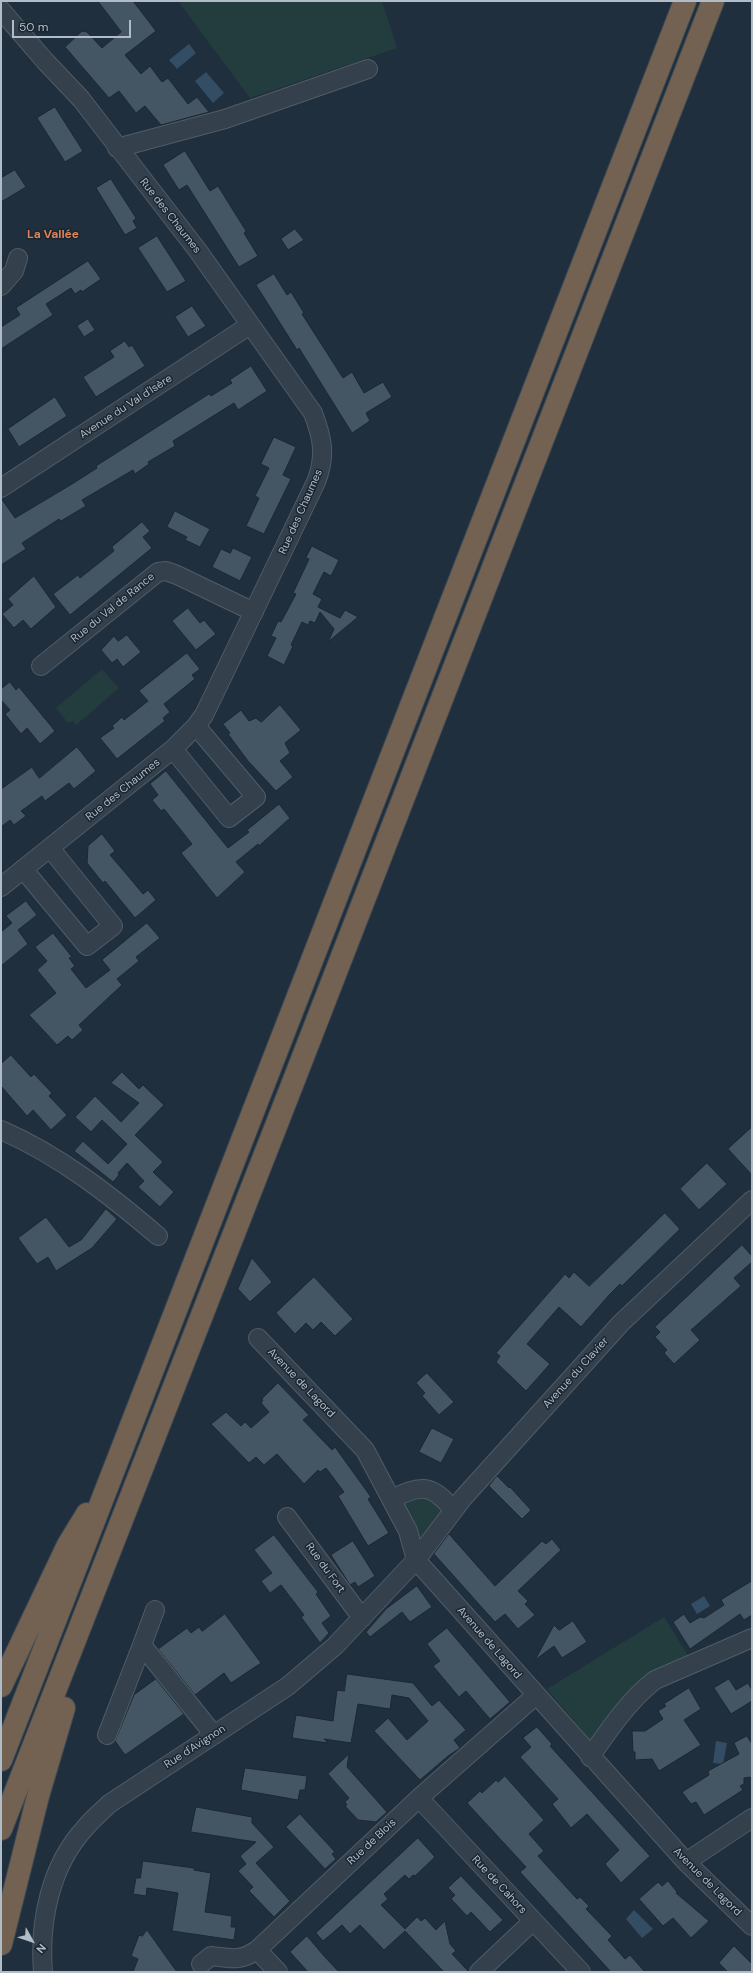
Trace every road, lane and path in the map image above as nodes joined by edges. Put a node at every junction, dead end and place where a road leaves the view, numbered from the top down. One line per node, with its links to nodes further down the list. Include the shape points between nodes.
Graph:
1 (685, 1): 21 (highway)
2 (713, 1): 28 (highway)
3 (2, 12): 5 (street, Rue des Chaumes, via 80,99)
4 (368, 69): 5 (street, via 225,119)
5 (117, 148): 8 (street, Rue des Chaumes, via 198,251)
6 (18, 258): 7 (street, via 14,271)
7 (1, 286)
8 (250, 326): 9 (street, Avenue du Val d'Isère); 10 (street, Rue des Chaumes, via 313,413 323,444 321,469 316,482)
9 (3, 483)
10 (254, 612): 11 (street, Rue du Val de Rance, via 177,575 166,571 158,572); 12 (street, Rue des Chaumes)
11 (41, 666)
12 (196, 726): 13 (street, Rue des Chaumes); 13 (street, via 256,797 229,818)
13 (173, 750): 14 (street, Rue des Chaumes)
14 (50, 848): 15 (street, Rue des Chaumes); 15 (street, via 112,926 87,946)
15 (23, 869): 16 (street, Rue des Chaumes)
16 (1, 887)
17 (1, 1130): 19 (street, via 21,1138 77,1172)
18 (752, 1200): 23 (street, Avenue du Clavier, via 621,1323)
19 (158, 1236)
20 (258, 1338): 22 (street, Avenue de Lagord, via 365,1450)
21 (119, 1460): 31 (highway, via 68,1545); 36 (highway)
22 (392, 1499): 23 (street, via 407,1491 428,1489 438,1492); 25 (street, Avenue de Lagord, via 408,1531)
23 (453, 1510): 25 (street, Avenue du Clavier)
24 (287, 1517): 27 (street, Rue du Fort)
25 (416, 1560): 27 (street, Rue d'Avignon); 32 (street, Avenue de Lagord)
26 (155, 1610): 30 (street)
27 (362, 1618): 34 (street, Rue d'Avignon, via 335,1646 288,1686)
28 (80, 1630): 39 (highway); 43 (highway, via 73,1682 40,1788)
29 (752, 1638): 35 (street, via 655,1680 627,1708)
30 (142, 1645): 33 (street); 34 (street)
31 (1, 1686)
32 (535, 1696): 35 (street, Avenue de Lagord); 37 (street, Rue de Blois)
33 (107, 1735)
34 (214, 1735): 46 (street, Rue d'Avignon, via 109,1804 84,1828 67,1852 54,1879 44,1915 41,1948)
35 (590, 1757): 40 (street, Avenue de Lagord)
36 (1, 1760)
37 (419, 1798): 41 (street, Rue de Cahors); 44 (street, Rue de Blois)
38 (752, 1818): 40 (street)
39 (1, 1829)
40 (686, 1862): 42 (street, Avenue de Lagord)
41 (533, 1921): 48 (street); 49 (street, Rue de Cahors)
42 (752, 1926)
43 (1, 1944)
44 (257, 1950): 45 (street, Rue de Blois, via 247,1957 238,1959 211,1956); 47 (street)
45 (201, 1964)
46 (43, 1972)
47 (278, 1972)
48 (479, 1972)
49 (581, 1972)

